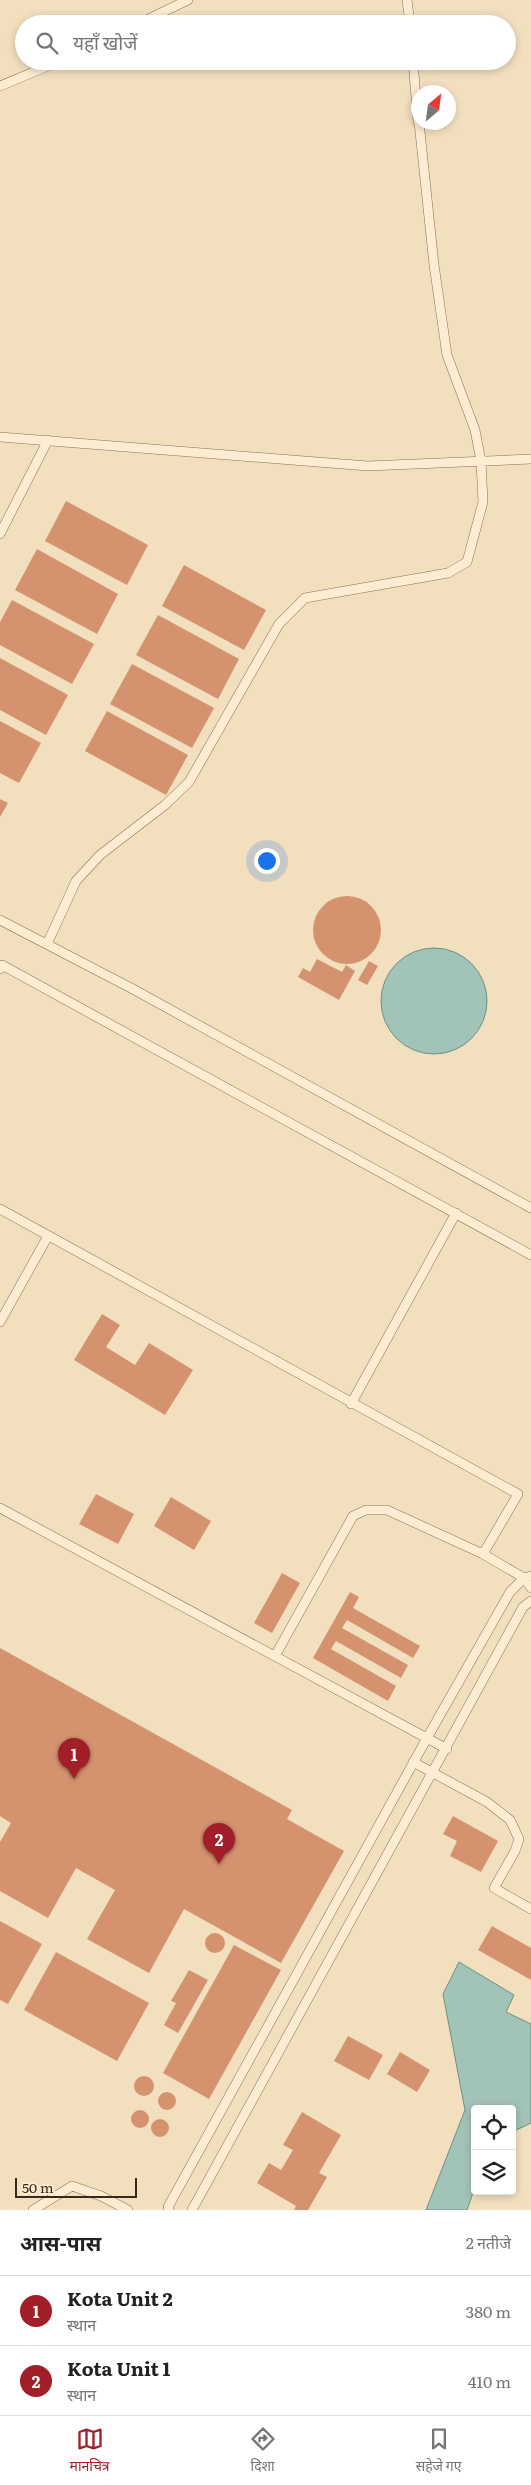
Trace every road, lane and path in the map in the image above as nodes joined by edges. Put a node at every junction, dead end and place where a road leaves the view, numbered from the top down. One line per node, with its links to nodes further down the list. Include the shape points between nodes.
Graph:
1 (188, 0): 3 (lane)
2 (407, 0): 4 (lane)
3 (157, 15)
4 (409, 15)
5 (38, 70): 8 (lane)
6 (414, 70): 7 (lane)
7 (415, 85)
8 (0, 86)
9 (419, 130): 13 (lane, via 447,355 475,430)
10 (0, 437): 11 (lane)
11 (48, 440): 13 (lane, via 368,466); 14 (lane)
12 (531, 459): 13 (lane)
13 (481, 461): 16 (lane, via 483,502 467,562 448,573 305,598 279,624 189,782 165,805 100,855 76,881)
14 (0, 534)
15 (0, 920): 16 (lane)
16 (47, 944): 18 (lane)
17 (0, 969): 20 (lane, via 2,965)
18 (531, 1208)
19 (0, 1209): 21 (lane)
20 (456, 1213): 22 (lane); 24 (lane)
21 (48, 1236): 23 (lane); 24 (lane)
22 (531, 1255)
23 (0, 1322)
24 (351, 1404): 26 (lane, via 518,1494)
25 (0, 1508): 30 (lane)
26 (484, 1554): 27 (lane); 30 (lane, via 387,1510 366,1510 353,1516)
27 (527, 1577): 28 (lane); 31 (lane, via 510,1592)
28 (531, 1588)
29 (531, 1601): 32 (lane, via 524,1607)
30 (274, 1656): 31 (lane)
31 (427, 1738): 32 (lane); 33 (lane)
32 (447, 1749): 34 (lane)
33 (413, 1762): 34 (lane); 38 (lane)
34 (434, 1773): 35 (lane, via 487,1802 510,1820 519,1839 516,1851 494,1888); 39 (lane)
35 (531, 1909)
36 (33, 2210): 37 (lane, via 72,2186)
37 (128, 2210)
38 (169, 2210)
39 (192, 2210)

